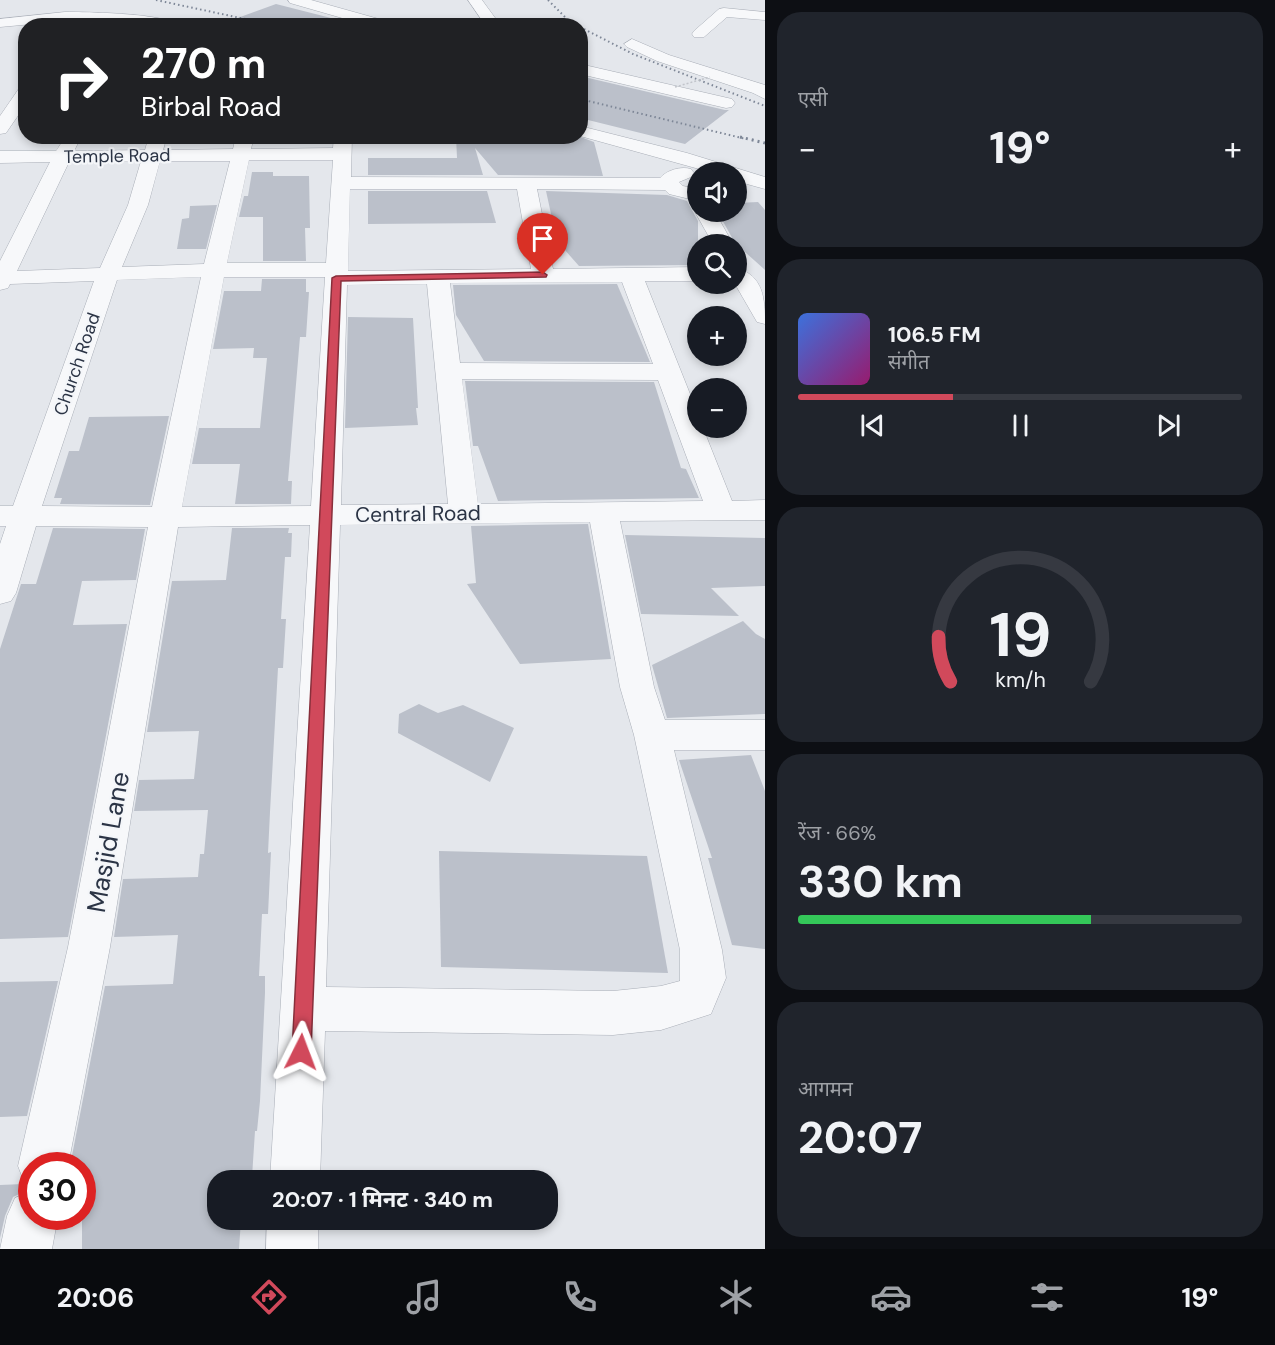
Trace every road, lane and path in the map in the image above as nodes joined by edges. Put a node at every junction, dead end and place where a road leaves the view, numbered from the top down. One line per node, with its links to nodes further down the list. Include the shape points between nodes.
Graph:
1 (327, 0): 3 (street)
2 (475, 0): 8 (street)
3 (302, 2): 7 (street)
4 (765, 16): 11 (street, via 728,11)
5 (37, 18): 6 (street)
6 (90, 18)
7 (359, 18)
8 (488, 18)
9 (18, 21): 10 (street)
10 (0, 23)
11 (699, 34)
12 (632, 44): 16 (street)
13 (588, 71): 18 (street)
14 (710, 77): 15 (path, bridge)
15 (675, 87)
16 (763, 90)
17 (18, 103): 19 (street)
18 (726, 103)
19 (0, 129)
20 (588, 134): 27 (street)
21 (68, 144): 25 (street)
22 (155, 146): 23 (street, Temple Road); 25 (street, Temple Road); 35 (street, Church Road, via 138,205)
23 (243, 146): 26 (street, Temple Road); 34 (street, Masjid Lane)
24 (0, 157): 25 (street, Temple Road)
25 (62, 157): 41 (street)
26 (342, 158): 29 (street, Temple Road); 36 (street)
27 (683, 172): 29 (street, Temple Road); 31 (street, via 676,190)
28 (747, 178): 30 (street)
29 (525, 183): 38 (street)
30 (765, 183)
31 (687, 192)
32 (747, 192): 33 (street)
33 (765, 193)
34 (214, 270): 35 (street); 36 (street); 52 (street, Masjid Lane)
35 (108, 274): 41 (street); 51 (street, Church Road)
36 (337, 274): 40 (street); 50 (street)
37 (687, 274): 39 (street)
38 (543, 275): 39 (street); 40 (street)
39 (631, 275): 45 (street)
40 (438, 277): 44 (street)
41 (1, 280)
42 (747, 285): 43 (street)
43 (764, 314)
44 (449, 371): 45 (street); 49 (street)
45 (669, 372): 46 (street)
46 (721, 510): 47 (street, Central Road); 48 (street, Central Road)
47 (765, 510)
48 (603, 512): 49 (street, Central Road); 54 (street, via 637,687)
49 (465, 513): 50 (street, Central Road)
50 (325, 515): 52 (street, Central Road); 56 (street)
51 (12, 516): 52 (street, Central Road); 53 (street, Church Road)
52 (165, 517): 57 (street, Masjid Lane, via 89,947)
53 (0, 593)
54 (652, 735): 55 (street); 56 (street, via 701,950 704,978 695,999 661,1008 613,1013)
55 (765, 735)
56 (303, 1010): 58 (street)
57 (46, 1152)
58 (295, 1170)
59 (30, 1230): 61 (street)
60 (293, 1230): 62 (street)
61 (26, 1249)
62 (292, 1249)

